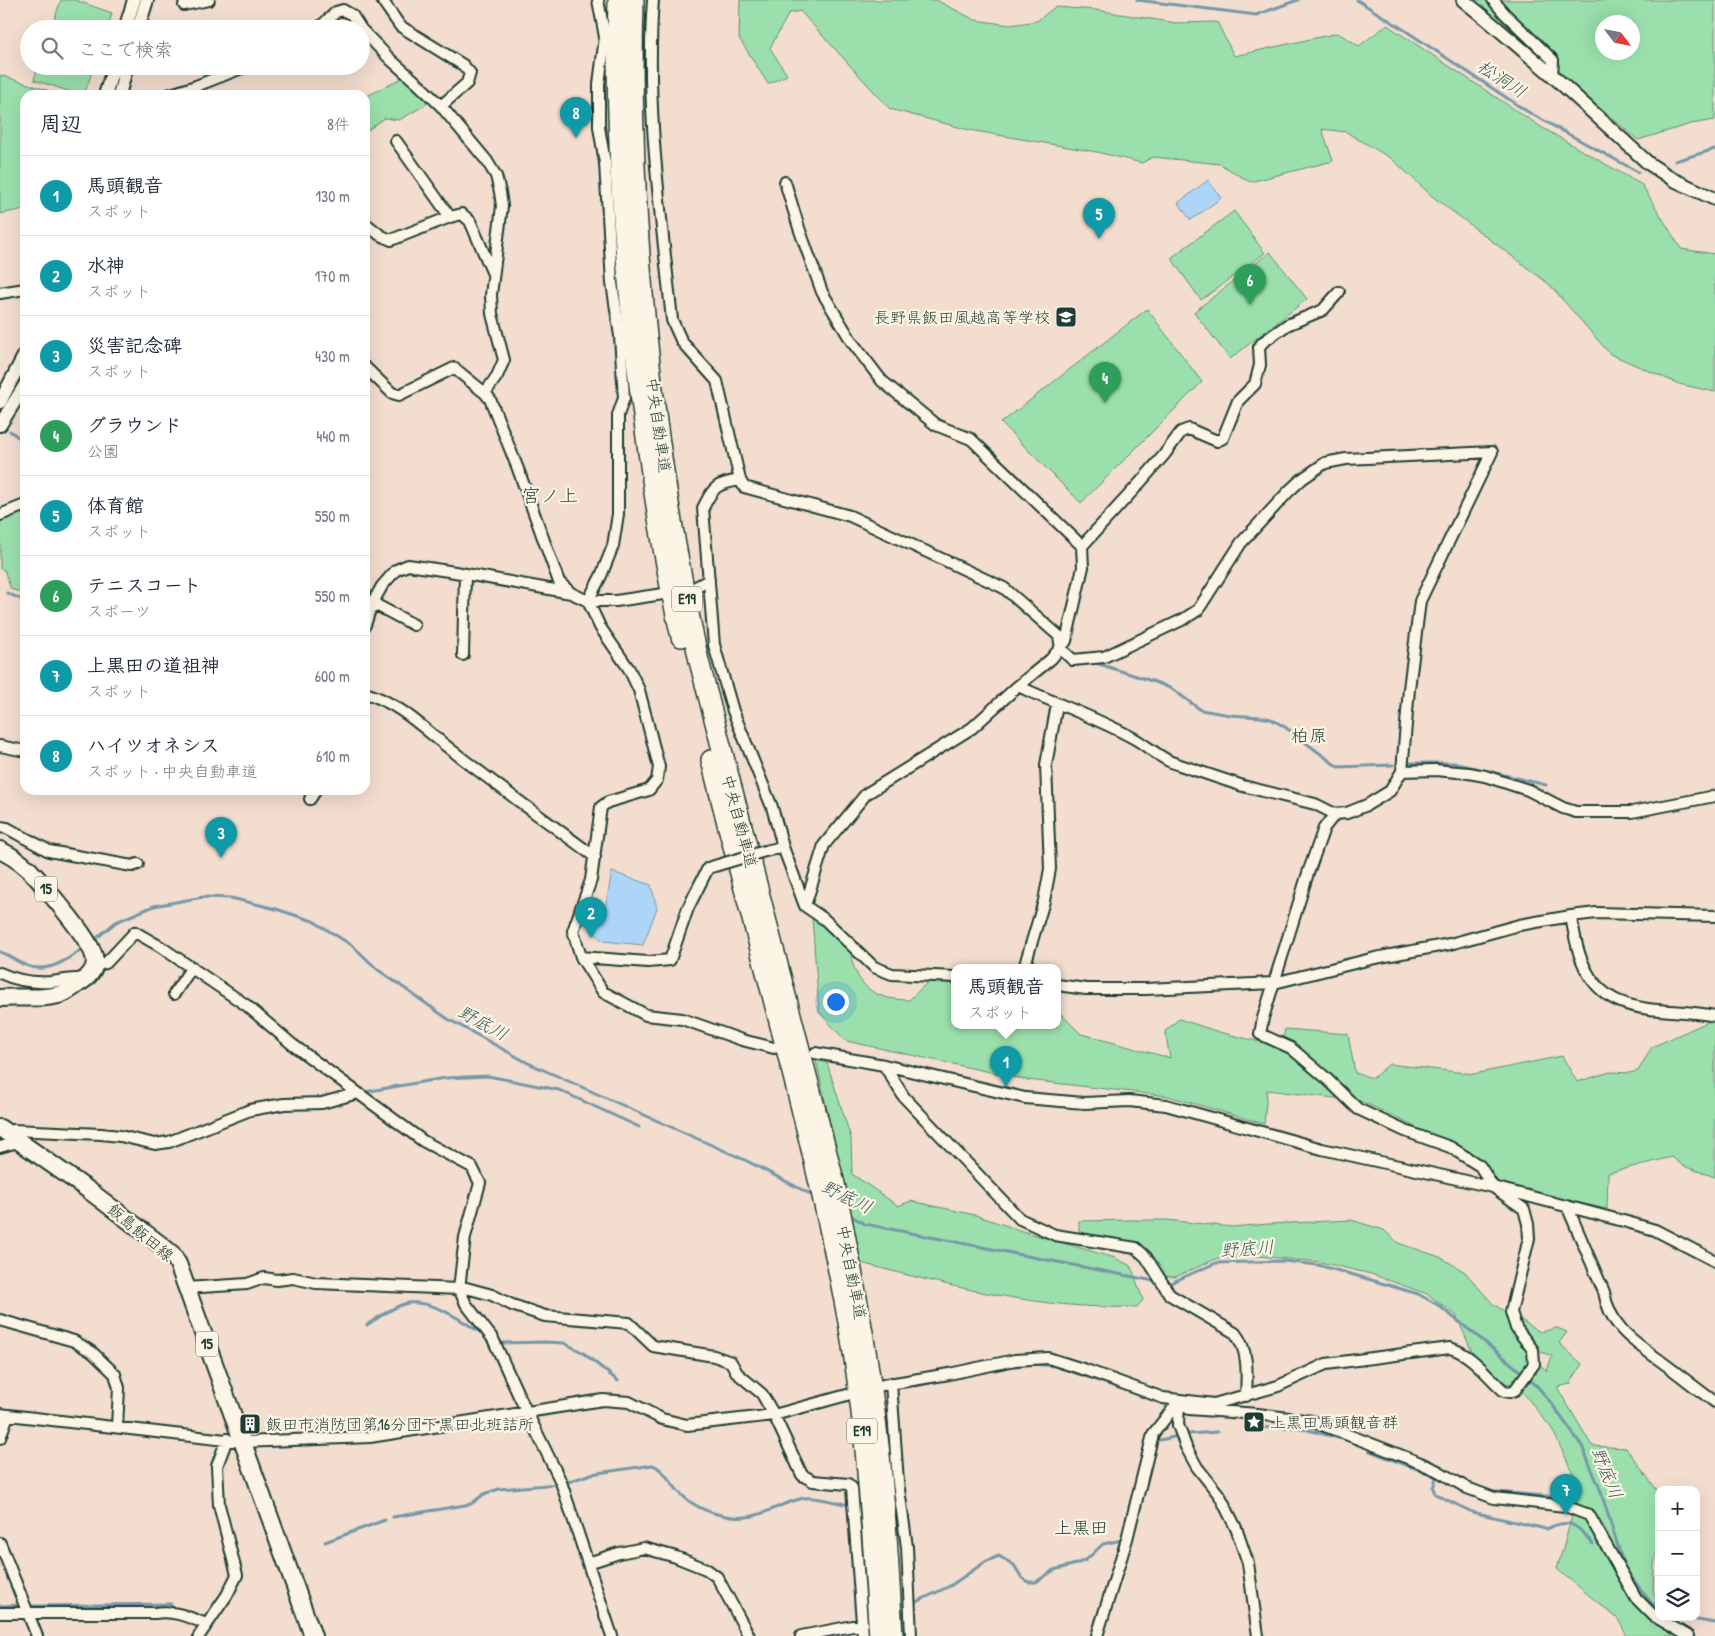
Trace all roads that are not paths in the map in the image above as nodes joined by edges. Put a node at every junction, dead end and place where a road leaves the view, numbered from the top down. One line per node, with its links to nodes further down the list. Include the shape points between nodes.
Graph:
1 (134, 0): 12 (street)
2 (146, 0): 13 (street)
3 (209, 0): 11 (street)
4 (382, 0): 24 (street, via 400,26 464,65 470,73 467,83)
5 (598, 0): 50 (street, via 605,37 599,84 599,127 605,163 612,282 624,398 618,415 618,514 613,546)
6 (618, 0): 90 (highway, 中央自動車道 / E19, via 621,209 637,371 657,518 695,698)
7 (634, 0): 90 (highway, 中央自動車道 / E19, via 634,124 642,277 668,494 699,661)
8 (653, 0): 40 (street, via 652,130 672,320 682,342 717,381)
9 (1463, 0): 20 (street)
10 (1493, 0): 20 (street, via 1553,60)
11 (184, 5)
12 (128, 20)
13 (140, 20)
14 (328, 20): 15 (street, via 343,10)
15 (355, 20)
16 (370, 38): 24 (street)
17 (111, 75): 21 (street)
18 (125, 75): 22 (street)
19 (224, 75): 23 (street)
20 (1552, 75): 27 (street, via 1648,163 1674,180)
21 (107, 90)
22 (120, 90)
23 (184, 90)
24 (441, 106): 30 (street, via 496,176 502,206)
25 (396, 141): 28 (street)
26 (785, 182): 43 (street, via 822,292 852,342 882,381 936,425 971,440)
27 (1715, 199)
28 (450, 217): 29 (street, via 391,240); 30 (street, via 462,214 470,221)
29 (370, 226)
30 (493, 275): 37 (street, via 492,314 504,360)
31 (20, 290): 33 (street)
32 (1339, 292): 43 (street, via 1323,310 1286,326 1259,347 1260,365 1255,384 1238,401 1223,438 1217,441 1189,429 1181,432)
33 (0, 293)
34 (20, 364): 38 (street)
35 (370, 374): 37 (street, via 392,393 399,395 454,368)
36 (20, 393): 39 (street)
37 (485, 393): 47 (street, via 518,469 559,582)
38 (0, 402)
39 (0, 425)
40 (740, 480): 45 (street, via 721,483 711,492 703,508); 53 (street, via 744,487 850,516 1004,588 1059,636)
41 (20, 508): 42 (street)
42 (0, 515)
43 (1082, 546): 53 (street, via 1083,567 1066,641)
44 (465, 574): 47 (street); 49 (street, via 408,565 396,570); 54 (street)
45 (709, 580): 46 (street); 66 (street, via 714,645 733,710 772,807)
46 (696, 588)
47 (570, 593): 50 (street)
48 (663, 594): 50 (street, via 616,601)
49 (370, 600)
50 (588, 601): 68 (street, via 600,627 625,662 639,690 658,767 657,780 649,790 601,807)
51 (370, 602): 52 (street)
52 (414, 625)
53 (1061, 649): 55 (street); 60 (street, via 1073,660 1104,657 1198,610 1241,543 1302,478 1325,463 1346,459 1492,452 1420,601 1408,689)
54 (463, 655)
55 (1018, 686): 57 (street); 70 (street, via 972,728 866,794 824,845)
56 (370, 695): 68 (street, via 409,716)
57 (1057, 704): 64 (street, via 1135,739 1171,762 1243,786 1315,804); 75 (street, via 1046,765 1050,869)
58 (0, 746): 59 (street)
59 (20, 749)
60 (1402, 771): 62 (street, via 1435,770 1485,776 1528,790 1576,812 1632,812); 64 (street, via 1390,791 1367,805)
61 (313, 795): 63 (street)
62 (1715, 796)
63 (310, 799)
64 (1335, 814): 80 (street, via 1324,828)
65 (0, 827): 69 (street, via 49,851 132,866)
66 (783, 846): 70 (street); 73 (street, bridge, via 708,868 688,908 670,960 648,962)
67 (0, 850): 74 (main road, 15, via 30,870 84,937)
68 (595, 857): 73 (street, via 591,880 572,931)
69 (138, 864)
70 (805, 906): 78 (street, via 824,919 874,966 892,974)
71 (1571, 916): 72 (street, via 1596,913); 80 (street, via 1519,925); 84 (street, via 1582,961 1596,986 1609,997 1628,1005)
72 (1715, 916)
73 (581, 957): 85 (street, via 603,992 646,1015 682,1019)
74 (94, 960): 76 (street, via 106,963 135,932); 79 (main road)
75 (1025, 964)
76 (192, 967): 82 (street); 88 (street)
77 (0, 974): 79 (street, via 31,982 72,978)
78 (951, 977)
79 (86, 980): 83 (main road, via 60,995)
80 (1274, 984): 81 (street, via 1086,989); 91 (street, via 1260,1034 1291,1048 1358,1109 1450,1147 1480,1166)
81 (1061, 986)
82 (174, 994)
83 (0, 998)
84 (1715, 1016)
85 (774, 1048)
86 (815, 1053): 87 (street)
87 (884, 1066): 91 (street, via 1025,1098 1166,1105 1322,1149); 98 (street, via 904,1097 1020,1220 1056,1235 1136,1248 1146,1256 1170,1295 1229,1329 1241,1341 1244,1350)
88 (358, 1093): 89 (street, via 322,1103 284,1104 249,1110 169,1142 155,1144 101,1134 13,1130); 95 (street, via 423,1141 472,1166 480,1183 465,1237)
89 (2, 1136): 94 (main road, 飯島飯田線 / 15, via 21,1141 172,1254)
90 (827, 1180): 120 (highway, 中央自動車道 / E19, via 828,1228 845,1307 858,1398); 121 (highway, 中央自動車道 / E19, via 846,1236 863,1328 876,1421)
91 (1493, 1187): 92 (street); 98 (street, via 1524,1209 1528,1224 1529,1238 1511,1312 1516,1328 1533,1350 1534,1364 1515,1390 1504,1391 1467,1356 1450,1348 1326,1364 1278,1386)
92 (1567, 1206): 93 (street, via 1655,1230); 100 (street, via 1617,1325 1634,1342)
93 (1715, 1260)
94 (186, 1288): 95 (street, via 247,1284 264,1278 293,1278 316,1283); 106 (main road, 飯島飯田線 / 15)
95 (459, 1288): 101 (street, via 466,1304 493,1338); 103 (street, via 492,1295 546,1316 629,1323 654,1346 731,1362 737,1373 762,1394)
96 (0, 1320): 104 (street, via 74,1341 92,1352 115,1374 119,1388)
97 (847, 1395): 103 (street)
98 (1246, 1396): 99 (street, via 1214,1404)
99 (1179, 1401): 122 (street, via 1048,1358 1015,1360 887,1384 907,1547); 123 (street, via 1153,1434 1127,1539); 124 (street, via 1178,1425 1186,1447 1220,1496 1245,1554); 125 (street, via 1189,1409 1312,1421 1418,1462 1467,1488 1494,1498 1565,1506 1589,1515 1636,1598 1654,1616)
100 (1715, 1402)
101 (527, 1412): 103 (street, via 603,1400 629,1402 662,1419 687,1425); 106 (street, via 370,1437); 108 (street, via 561,1482)
102 (4, 1414): 104 (street); 105 (street)
103 (774, 1415): 112 (street, via 802,1475 813,1480 848,1484 852,1488)
104 (117, 1427): 106 (street)
105 (0, 1438)
106 (235, 1441): 111 (street, via 217,1466 219,1505 237,1575); 115 (main road, 飯島飯田線 / 15)
107 (0, 1543): 110 (street)
108 (588, 1563): 116 (street); 117 (street, via 644,1548 706,1569 717,1577)
109 (0, 1613): 110 (street)
110 (28, 1613): 111 (street, via 166,1611); 113 (street)
111 (206, 1624): 114 (street)
112 (863, 1624): 118 (street); 119 (street)
113 (37, 1636)
114 (199, 1636)
115 (313, 1636)
116 (612, 1636)
117 (749, 1636)
118 (801, 1636)
119 (863, 1636)
120 (879, 1636)
121 (894, 1636)
122 (911, 1636)
123 (1096, 1636)
124 (1258, 1636)
125 (1688, 1636)

